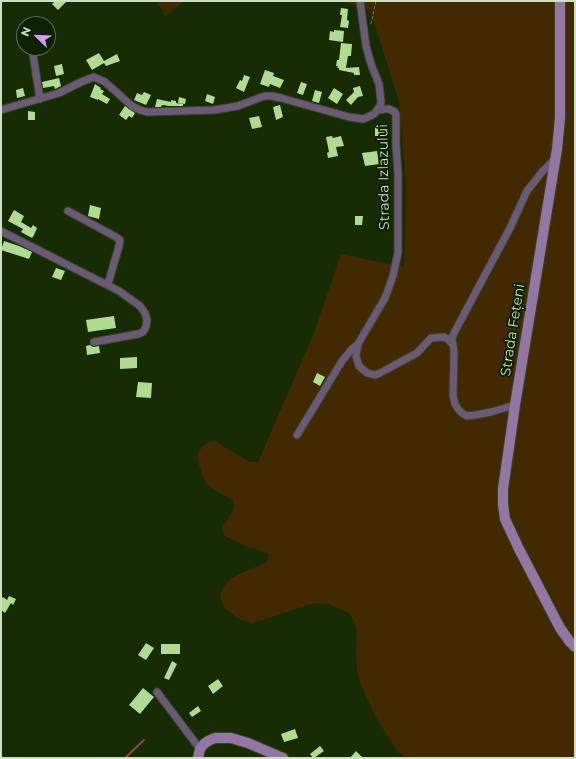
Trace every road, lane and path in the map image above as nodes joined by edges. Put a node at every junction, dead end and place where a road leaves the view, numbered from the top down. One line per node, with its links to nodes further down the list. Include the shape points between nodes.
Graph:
1 (360, 1): 8 (street, via 366,46 379,84 381,102)
2 (376, 1): 4 (path)
3 (560, 1): 9 (street, Strada Fețeni, via 560,118)
4 (371, 23)
5 (33, 56): 6 (street)
6 (40, 99): 7 (street, Strada Izlazului); 8 (street, Strada Izlazului, via 94,77 105,82 132,106 147,112 214,110 238,106 265,96 363,119)
7 (1, 110)
8 (378, 110): 14 (street, Strada Izlazului, via 389,109 396,115 398,254 385,298)
9 (556, 158): 15 (street, via 527,191 454,333); 16 (street, Strada Fețeni)
10 (68, 211): 12 (street, via 120,240)
11 (1, 231): 12 (street)
12 (108, 284): 13 (street, via 140,306 145,313 146,327 138,334)
13 (94, 342)
14 (358, 344): 15 (street, via 356,356 359,366 367,373 375,374 417,353 431,338 444,337); 17 (street, Strada Izlazului, via 342,361)
15 (452, 345): 16 (street, via 454,404 462,413 475,416)
16 (515, 405): 18 (street, Strada Fețeni, via 503,489 505,519 560,628)
17 (297, 435)
18 (575, 646)
19 (157, 692): 20 (street)
20 (199, 754): 21 (street, via 208,740 224,738 248,743)
21 (283, 758)

